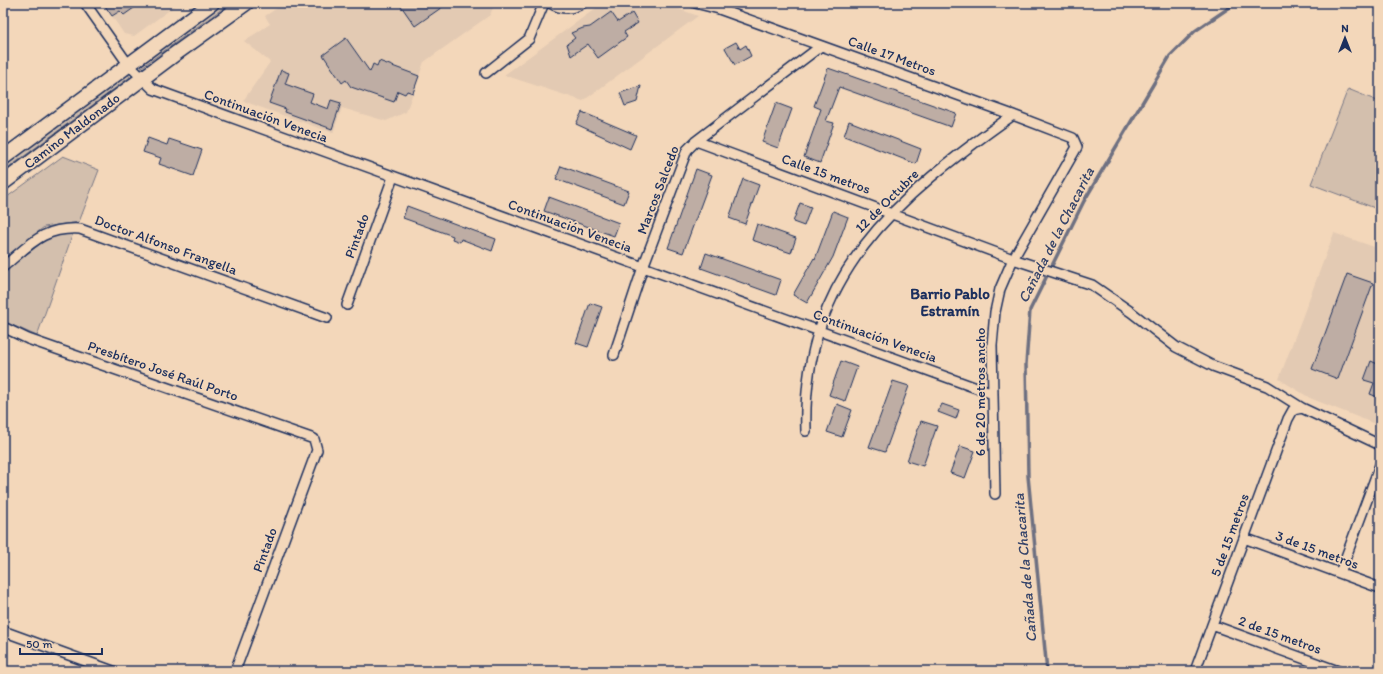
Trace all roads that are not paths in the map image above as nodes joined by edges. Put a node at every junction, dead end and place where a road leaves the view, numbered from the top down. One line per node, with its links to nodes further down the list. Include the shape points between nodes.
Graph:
1 (85, 3): 9 (street)
2 (212, 3): 9 (main road, Camino Maldonado)
3 (246, 3): 11 (main road, Camino Maldonado)
4 (544, 3): 10 (street, via 529,40)
5 (550, 3): 6 (street, via 557,7 574,8)
6 (583, 3)
7 (695, 3): 8 (street, Calle 17 Metros, via 719,9)
8 (821, 46): 12 (street, Calle 17 Metros); 13 (street, Marcos Salcedo)
9 (128, 64): 11 (street); 15 (main road, Camino Maldonado)
10 (486, 73)
11 (142, 79): 16 (street, Continuación Venecia, via 153,89); 17 (main road, Camino Maldonado)
12 (1013, 115): 14 (street, Calle 17 Metros, via 1073,138); 18 (street, 12 de Octubre, via 938,170)
13 (696, 141): 18 (street, Calle 15 metros); 21 (street, Marcos Salcedo, via 687,150)
14 (1076, 143): 19 (street, 6 de 20 metros ancho, via 1077,147)
15 (3, 158)
16 (393, 177): 21 (street, Continuación Venecia); 22 (street, Pintado)
17 (3, 182)
18 (892, 213): 19 (street, Calle 15 metros); 25 (street, 12 de Octubre, via 862,246 851,263 834,293)
19 (1013, 259): 27 (street, 6 de 20 metros ancho, via 1000,289 995,312 992,345); 28 (street, Calle 15 metros, via 1092,285 1176,347 1213,366 1267,386)
20 (3, 267): 23 (street, Doctor Alfonso Frangella, via 44,234 56,229 80,229)
21 (643, 267): 25 (street, Continuación Venecia); 26 (street, Marcos Salcedo)
22 (347, 305)
23 (327, 318)
24 (3, 328): 30 (street, Presbítero José Raúl Porto)
25 (819, 331): 27 (street, Continuación Venecia); 29 (street, 12 de Octubre, via 809,385)
26 (614, 355)
27 (993, 394): 33 (street, 6 de 20 metros ancho)
28 (1298, 409): 31 (street, Calle 15 metros); 34 (street, 5 de 15 metros, via 1288,419)
29 (806, 431)
30 (314, 439): 40 (street, Pintado, via 317,450)
31 (1380, 445)
32 (1380, 465): 35 (street)
33 (995, 494)
34 (1244, 538): 35 (street, 3 de 15 metros); 37 (street, 5 de 15 metros)
35 (1340, 573): 36 (street, 3 de 15 metros)
36 (1380, 588)
37 (1212, 625): 41 (street, 5 de 15 metros); 42 (street, 2 de 15 metros)
38 (3, 631): 39 (street)
39 (113, 671)
40 (235, 671)
41 (1195, 671)
42 (1338, 671)

